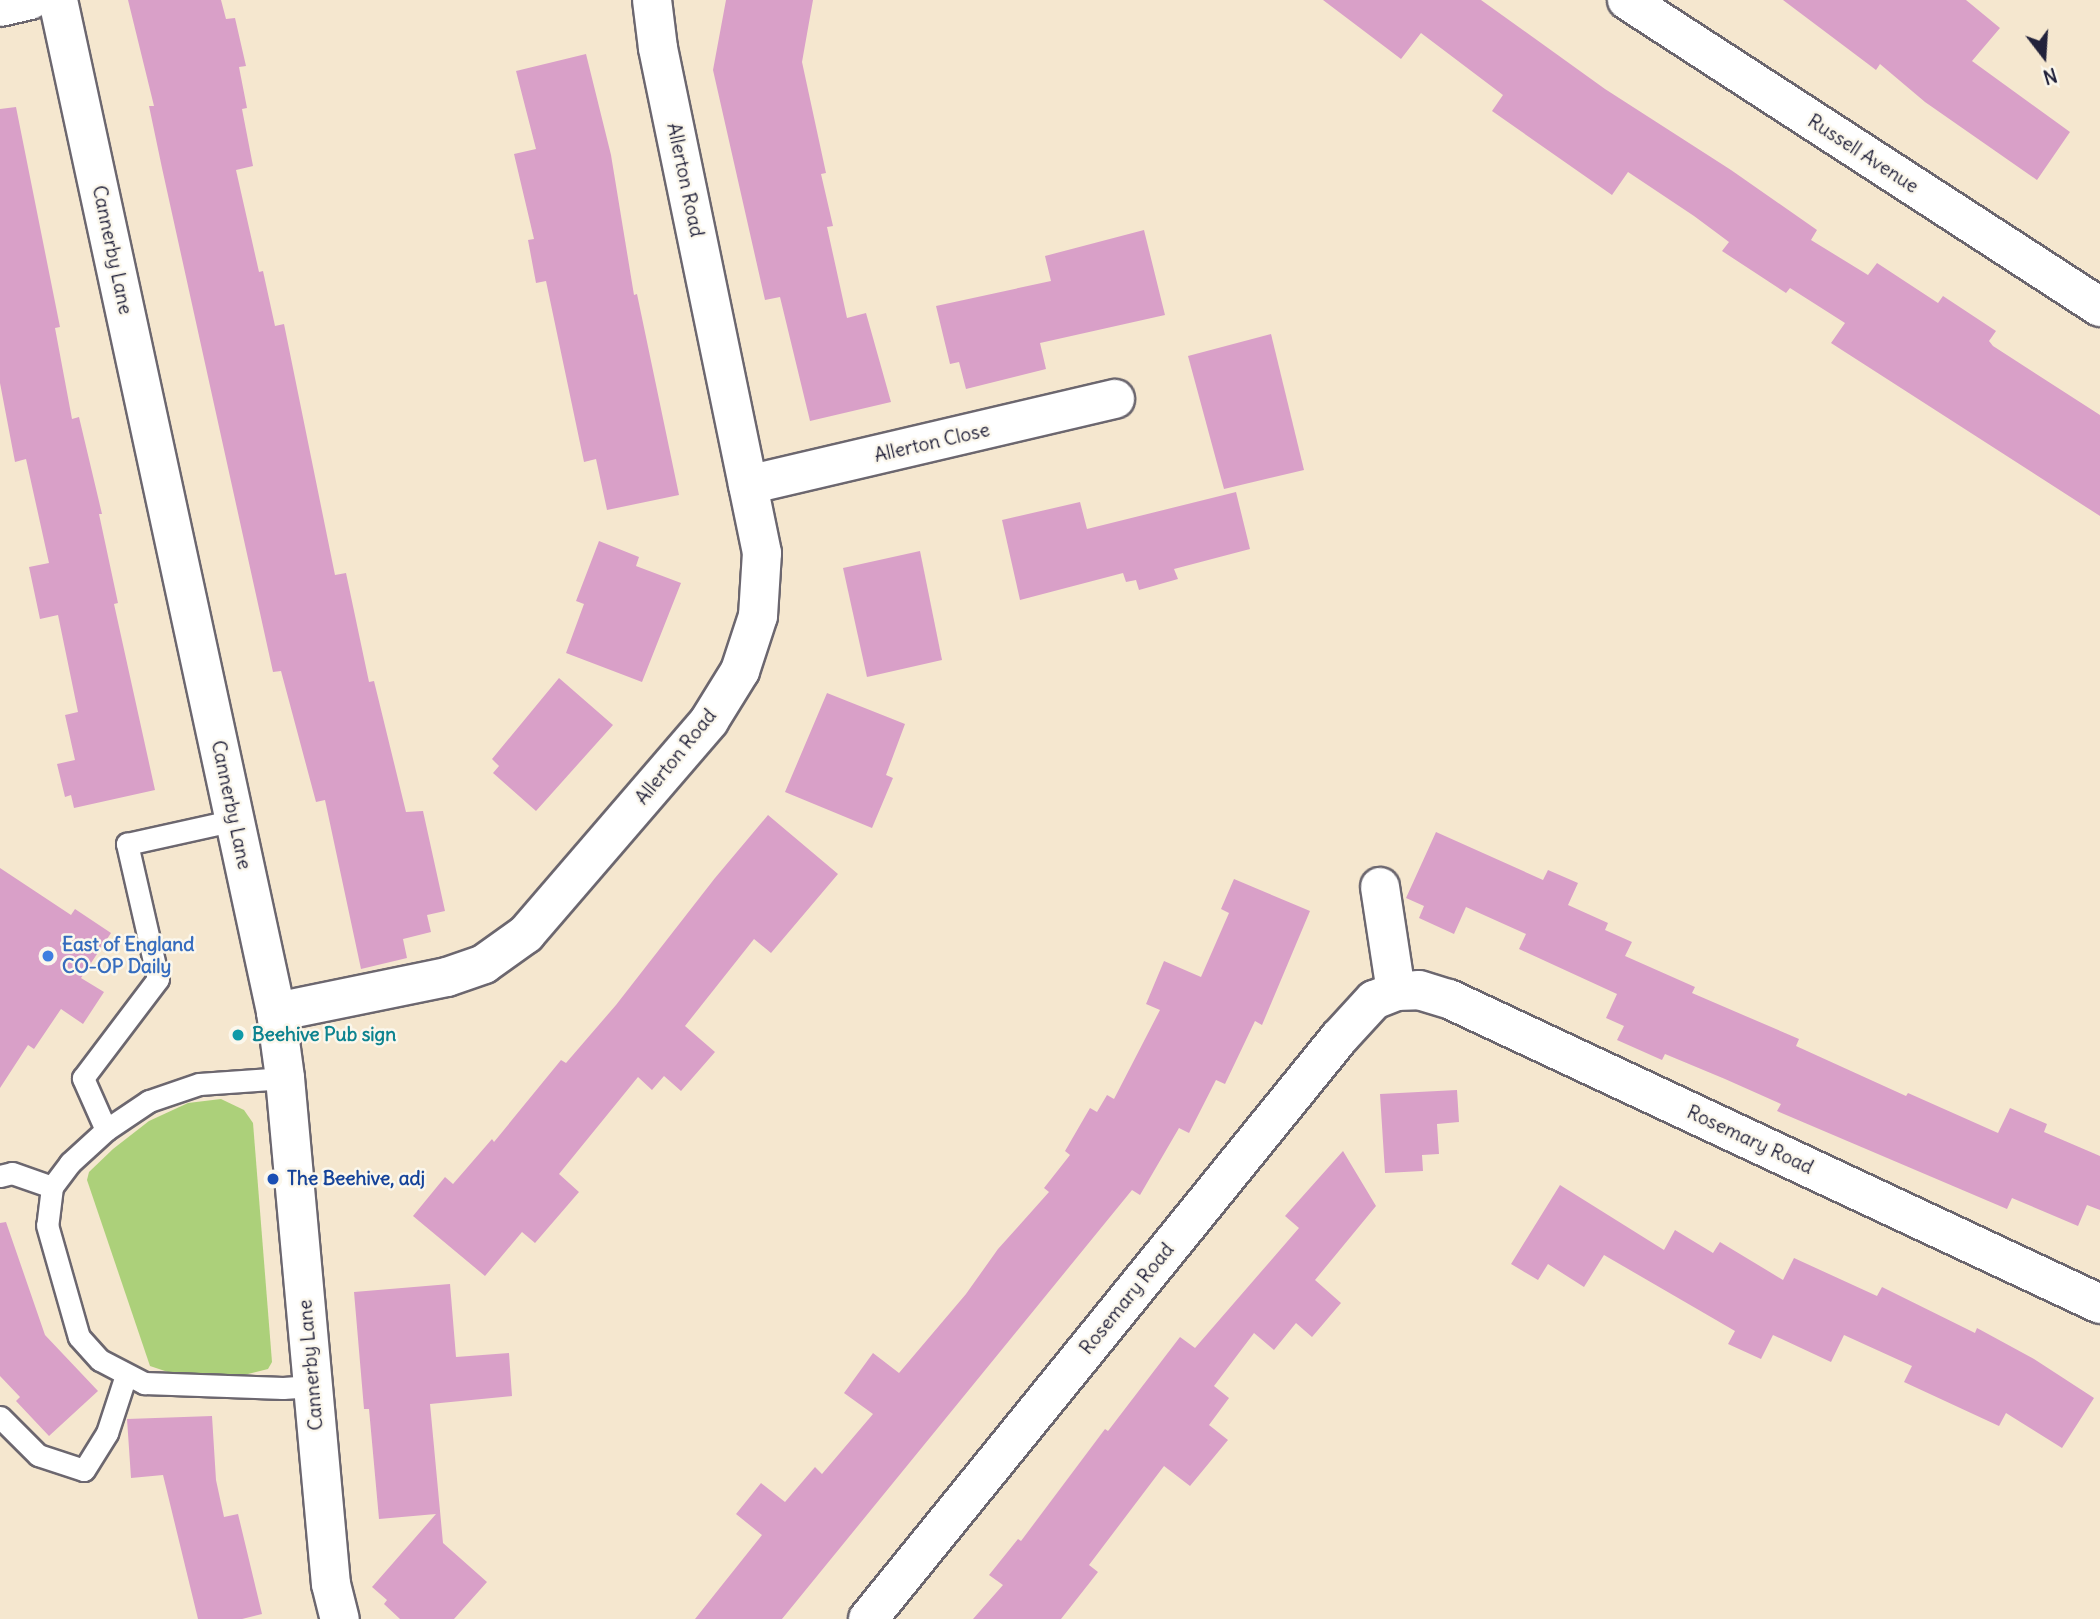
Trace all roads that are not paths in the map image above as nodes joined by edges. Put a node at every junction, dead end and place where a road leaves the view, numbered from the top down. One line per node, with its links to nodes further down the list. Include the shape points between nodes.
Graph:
1 (30, 0): 5 (street)
2 (58, 0): 9 (street, Cannerby Lane)
3 (652, 0): 8 (street, Allerton Road)
4 (1627, 0): 6 (street, Russell Avenue)
5 (0, 7)
6 (2100, 307)
7 (1115, 399): 8 (street, Allerton Close)
8 (748, 485): 12 (street, Allerton Road, via 762,553 758,615 740,671 709,721 526,934 484,964 447,977)
9 (235, 820): 12 (street, Cannerby Lane); 14 (lane, via 127,844 158,979 83,1078)
10 (1380, 887): 11 (street)
11 (1396, 992): 17 (street, Rosemary Road, via 1419,990 1449,999); 22 (street, Rosemary Road, via 1374,1000 1339,1038)
12 (276, 1012): 13 (street, Cannerby Lane)
13 (285, 1078): 14 (lane, via 198,1084 149,1101); 19 (street, Cannerby Lane)
14 (106, 1130): 16 (lane)
15 (0, 1176): 16 (lane, via 12,1173)
16 (51, 1187): 18 (lane, via 47,1225 79,1337 100,1360)
17 (2100, 1304)
18 (126, 1376): 19 (lane, via 172,1386); 20 (lane, via 107,1433 85,1470 38,1455)
19 (313, 1385): 21 (street, Cannerby Lane, via 331,1584)
20 (0, 1417)
21 (340, 1619)
22 (868, 1619)

